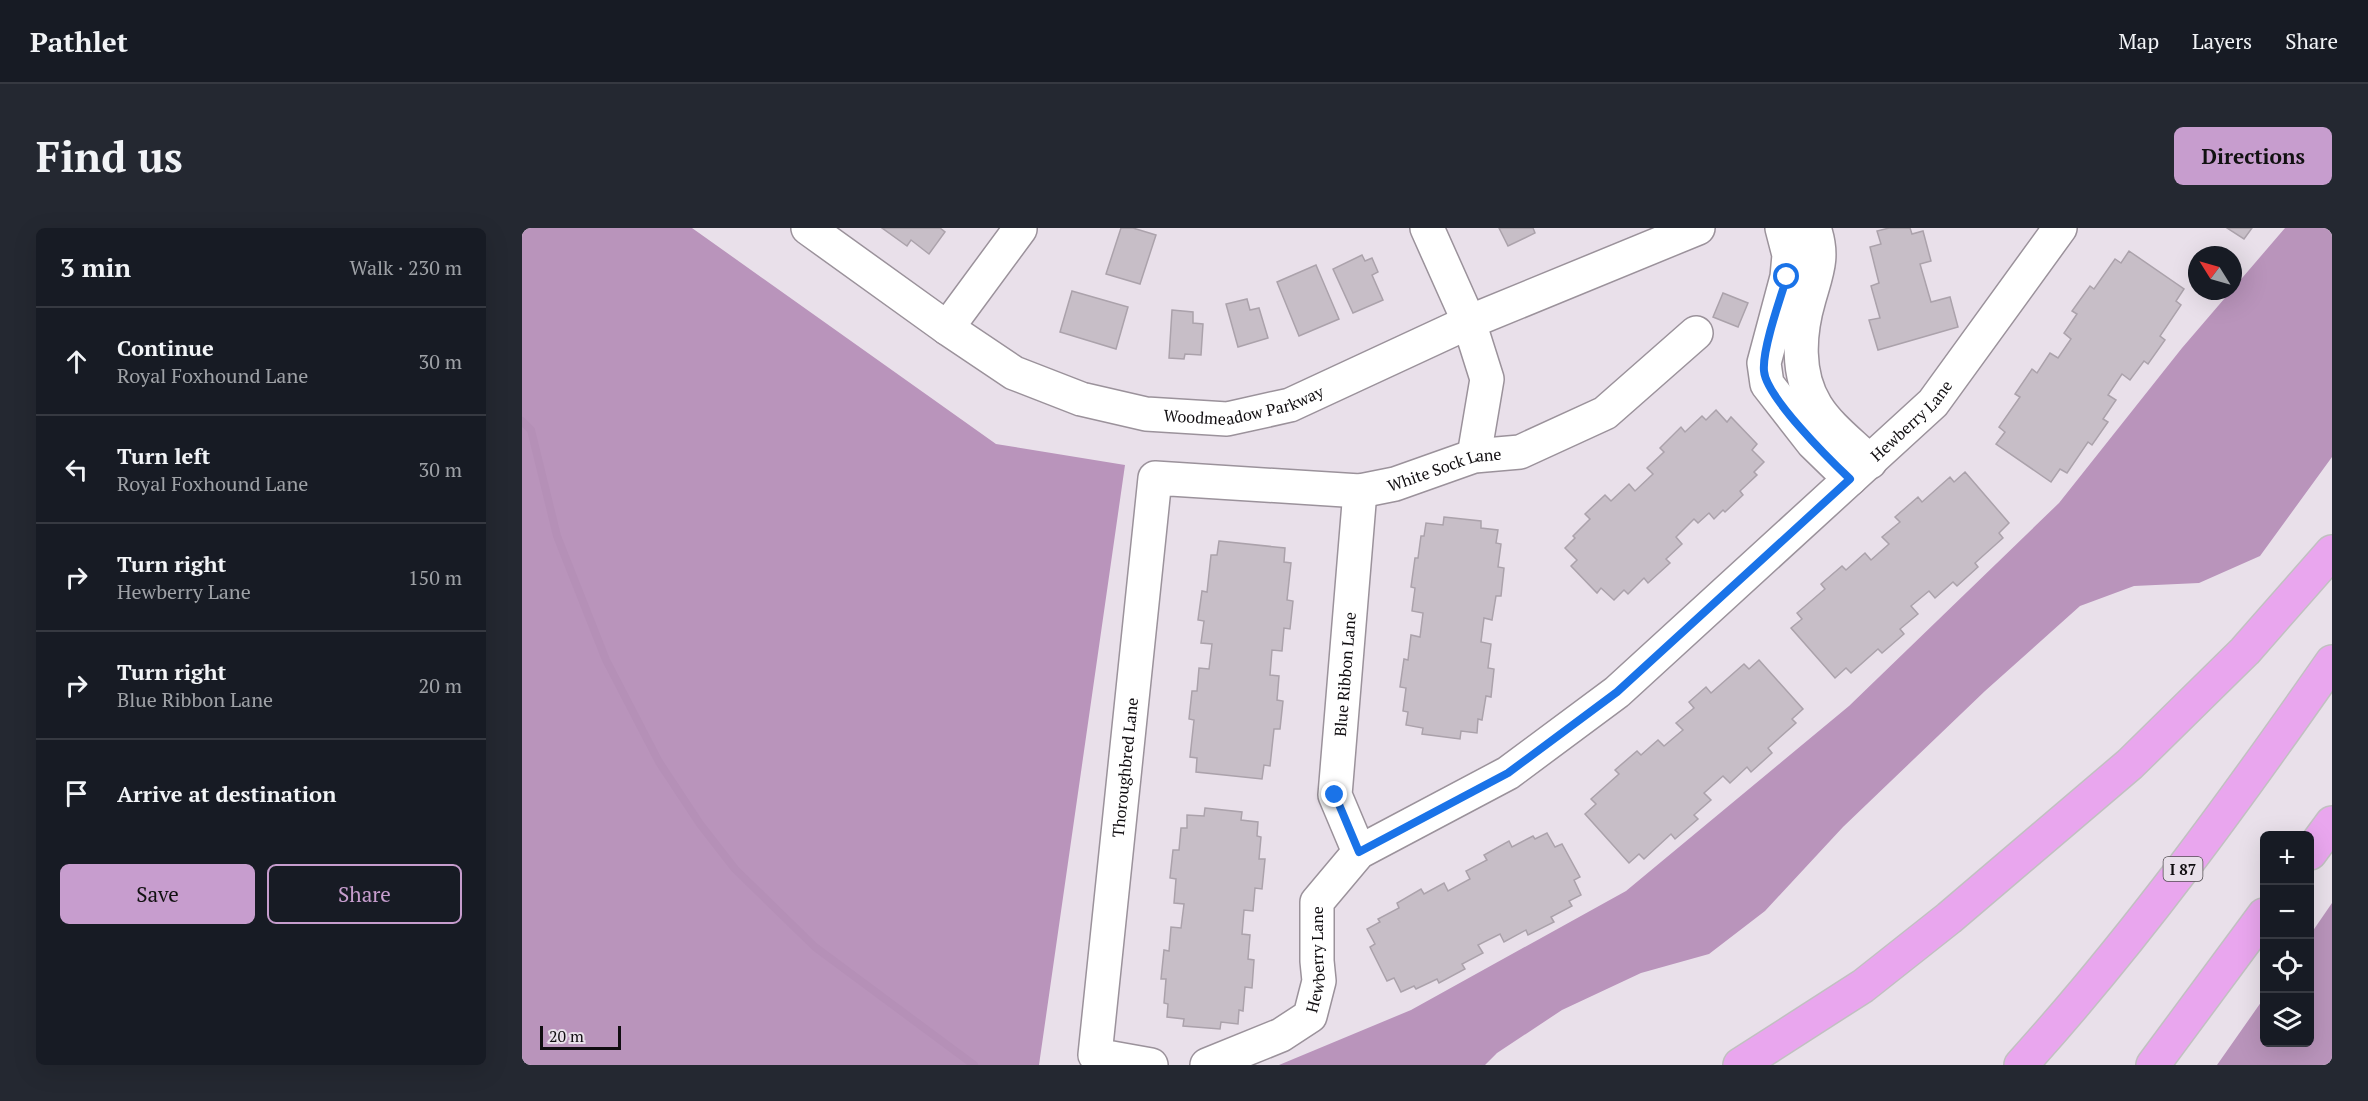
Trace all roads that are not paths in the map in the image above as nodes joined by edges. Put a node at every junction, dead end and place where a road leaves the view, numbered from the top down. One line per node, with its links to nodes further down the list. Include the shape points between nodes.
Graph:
1 (808, 228): 9 (street, Woodmeadow Parkway)
2 (1427, 228): 8 (street)
3 (1698, 228): 8 (street, Woodmeadow Parkway)
4 (1782, 228): 12 (street, via 1789,255 1787,277 1764,363 1767,384 1813,443)
5 (1814, 228): 12 (street, via 1820,244 1820,261 1800,344 1809,391 1816,406)
6 (2060, 228): 12 (street, Hewberry Lane, via 1933,403)
7 (1020, 229): 9 (street)
8 (1469, 322): 9 (street, Woodmeadow Parkway, via 1290,405 1227,419 1146,414 1081,399 1014,373); 11 (street, via 1487,379)
9 (947, 328)
10 (1696, 333): 11 (street, White Sock Lane, via 1605,413 1521,452)
11 (1474, 456): 14 (street, White Sock Lane, via 1395,484)
12 (1860, 470): 19 (street, Hewberry Lane, via 1617,692 1508,773)
13 (1155, 478): 14 (street, White Sock Lane); 21 (street, Thoroughbred Lane, via 1095,1055)
14 (1360, 491): 19 (street, Blue Ribbon Lane, via 1335,795)
15 (2332, 552): 23 (highway, via 2245,651 2130,764 1863,986)
16 (2332, 662): 24 (highway, I 87, via 2152,910)
17 (2332, 823): 18 (highway)
18 (2314, 848)
19 (1359, 852): 22 (street, Hewberry Lane, via 1317,902 1319,981 1310,1016 1281,1035)
20 (2260, 922): 25 (highway)
21 (1151, 1065)
22 (1207, 1065)
23 (1740, 1065)
24 (2021, 1065)
25 (2153, 1065)

